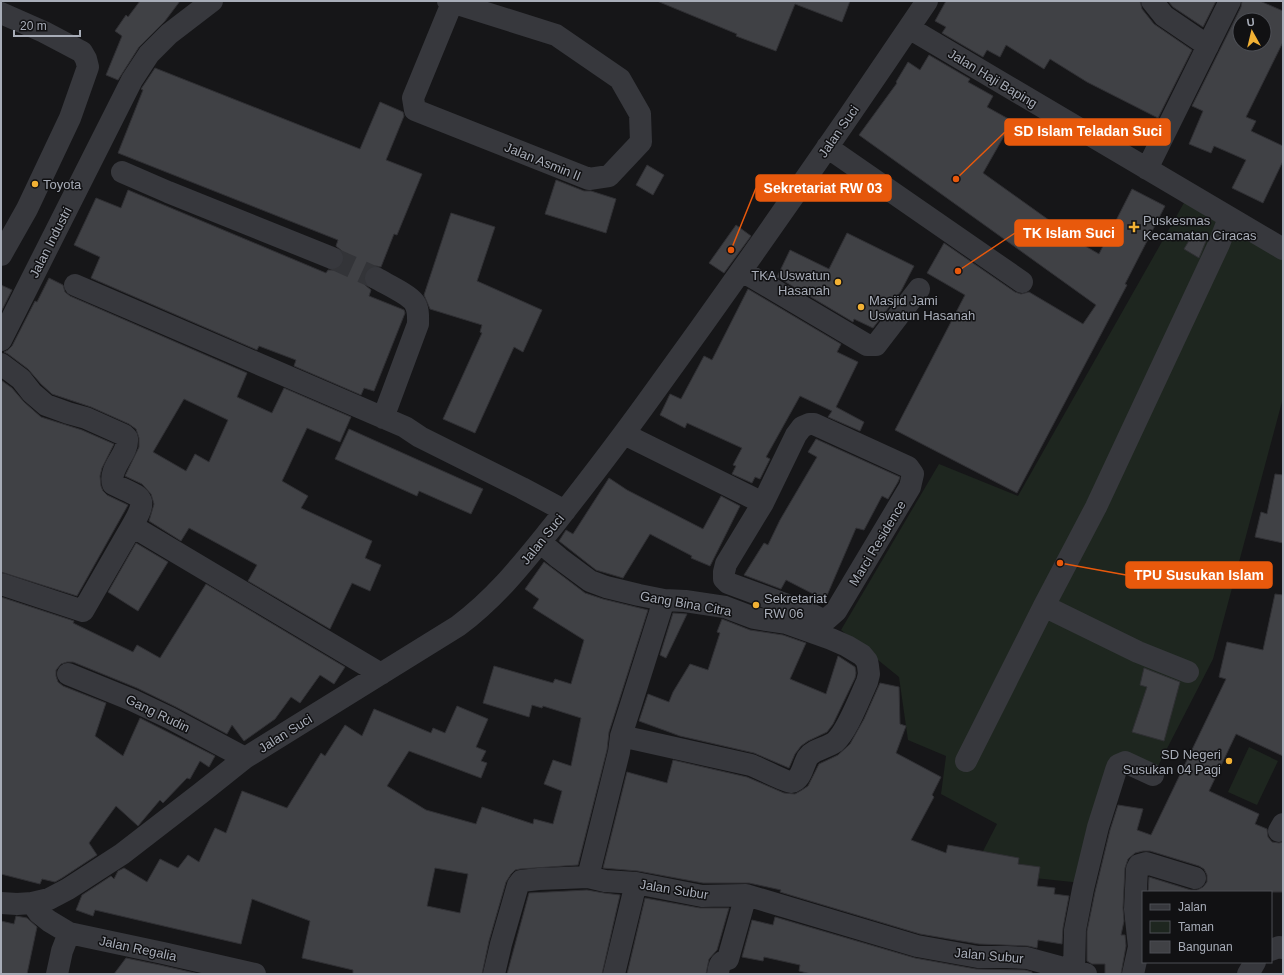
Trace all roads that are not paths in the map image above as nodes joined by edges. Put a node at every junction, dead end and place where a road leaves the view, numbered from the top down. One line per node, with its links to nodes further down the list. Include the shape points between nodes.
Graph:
1 (212, 1): 21 (street, Jalan Industri, via 169,34 149,54 132,80)
2 (927, 1): 7 (street, Jalan Suci)
3 (1152, 1): 8 (street, via 1164,16)
4 (1230, 1): 8 (street)
5 (450, 2): 5 (street, Jalan Asmin II, via 556,35 620,79 640,114 641,142 609,176 589,179 415,110 413,98)
6 (6, 10): 14 (street, via 82,52 88,67 70,118)
7 (909, 28): 9 (street, Jalan Suci); 10 (street, Jalan Haji Baping)
8 (1208, 46): 10 (street)
9 (827, 147): 16 (street, Jalan Suci); 18 (street)
10 (1147, 169): 12 (street, Jalan Haji Baping)
11 (122, 172): 15 (street)
12 (1229, 218): 13 (street, Jalan Haji Baping); 31 (street, via 1096,507)
13 (1283, 249)
14 (1, 255)
15 (332, 258)
16 (742, 271): 20 (street, via 867,345 876,345); 24 (street, Jalan Suci)
17 (376, 278): 23 (street, via 409,298 418,313 418,324)
18 (1022, 282)
19 (75, 285): 23 (street)
20 (919, 289)
21 (1, 340)
22 (1, 364): 27 (street, via 21,379 46,405 86,418 127,438 127,445 112,478 113,484 139,496 142,501 140,512)
23 (382, 418): 26 (street, via 405,427)
24 (624, 434): 25 (street); 26 (street, Jalan Suci)
25 (763, 503): 32 (street, Marci Residence, via 726,564 724,579); 32 (street, Marci Residence, via 796,435 802,427 809,424 814,424 908,468 913,474 910,487 831,616 823,620 809,613)
26 (565, 511): 28 (street, Jalan Suci)
27 (132, 526): 29 (street, via 83,611); 35 (street)
28 (540, 542): 30 (street, Gang Bina Citra, via 590,581); 35 (street, Jalan Suci, via 497,593 476,612)
29 (1, 584)
30 (664, 600): 32 (street, Gang Bina Citra, via 724,607 754,618); 36 (street)
31 (1044, 606): 33 (street, via 1138,652); 38 (street)
32 (769, 610): 36 (street, Gang Bina Citra, via 786,623 848,646 862,655 868,666 867,682 845,728 835,742 808,756 800,775 787,782 752,765)
33 (1188, 672)
34 (68, 674): 37 (street, Gang Rudin, via 170,718)
35 (381, 674): 37 (street, Jalan Suci)
36 (621, 736): 40 (street)
37 (245, 758): 45 (street, Jalan Suci, via 122,854 68,889 49,899)
38 (966, 761)
39 (1153, 775): 50 (street, via 1125,762 1118,765 1116,770 1098,827 1075,930)
40 (588, 877): 42 (street, Jalan Subur); 53 (street, Jalan Subur, via 521,881)
41 (1196, 878): 56 (street, via 1146,863 1139,865 1136,909 1139,947)
42 (636, 883): 43 (street, Jalan Subur, via 702,896); 54 (street)
43 (746, 895): 50 (street, Jalan Subur, via 917,946 978,957 1027,958); 55 (street, via 728,959 718,965)
44 (1, 903): 45 (street, Jalan Suci)
45 (32, 903): 46 (street, Jalan Regalia, via 39,913)
46 (69, 933): 51 (street); 52 (street, Jalan Regalia)
47 (1283, 948): 48 (street)
48 (1272, 950)
49 (1254, 963): 57 (street)
50 (1080, 972)
51 (57, 974)
52 (255, 974)
53 (494, 974)
54 (614, 974)
55 (718, 974)
56 (1133, 974)
57 (1248, 974)

